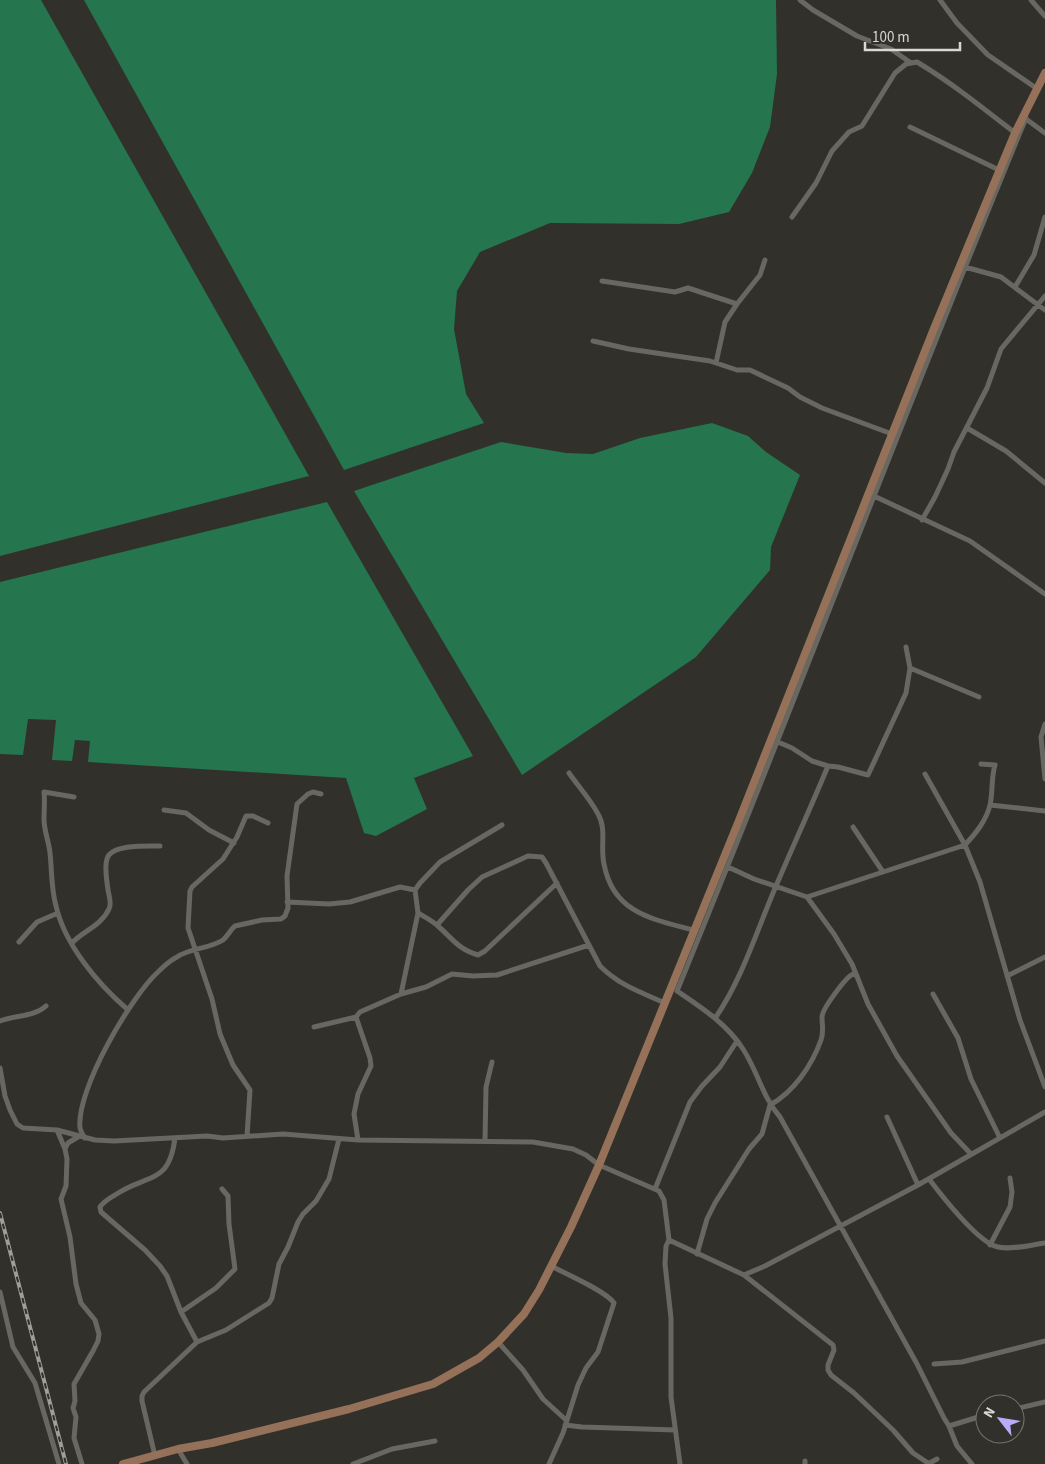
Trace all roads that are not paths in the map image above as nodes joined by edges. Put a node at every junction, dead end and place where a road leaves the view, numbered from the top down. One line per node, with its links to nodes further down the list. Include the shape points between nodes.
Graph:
1 (800, 0): 5 (street, via 857,36)
2 (940, 0): 8 (street, via 988,55)
3 (1031, 0): 4 (street)
4 (1045, 16)
5 (911, 63): 11 (street, via 917,62 950,83); 14 (street, via 895,73 862,126 849,132 832,150 816,183)
6 (1045, 73): 8 (main road)
7 (1045, 79): 9 (street)
8 (1036, 88): 11 (main road)
9 (1026, 119): 12 (street); 17 (street)
10 (910, 127): 13 (street)
11 (1015, 132): 13 (main road)
12 (1045, 133)
13 (999, 170): 27 (main road)
14 (792, 217)
15 (1045, 217): 19 (street, via 1034,255)
16 (765, 260): 21 (street, via 760,275)
17 (965, 267): 19 (street, via 995,275); 29 (street)
18 (602, 281): 21 (street, via 675,292 688,288)
19 (1015, 287): 22 (street)
20 (1045, 296): 22 (street)
21 (738, 304): 25 (street, via 725,322)
22 (1037, 304): 23 (street); 26 (street, via 1001,349 987,388)
23 (1045, 310)
24 (593, 341): 25 (street)
25 (716, 363): 27 (street, via 750,370 822,408)
26 (967, 428): 28 (street, via 1006,452); 30 (street)
27 (892, 434): 64 (main road)
28 (1045, 483)
29 (874, 496): 30 (street); 37 (street)
30 (922, 520): 31 (street, via 970,541)
31 (1045, 594)
32 (906, 647): 33 (street)
33 (910, 668): 34 (street); 39 (street, via 906,693 868,775)
34 (979, 698)
35 (1045, 724): 36 (street)
36 (1043, 740): 42 (street)
37 (778, 742): 39 (street); 54 (street)
38 (981, 764): 45 (street, via 995,765)
39 (828, 766): 57 (street)
40 (569, 773): 64 (street, via 599,814 603,863 617,895 630,908 654,920)
41 (925, 774): 52 (street)
42 (1045, 779)
43 (321, 794): 60 (street, via 308,794 297,804 287,876)
44 (74, 797): 61 (street, via 44,792 45,832)
45 (990, 805): 47 (street); 52 (street, via 980,829)
46 (164, 810): 51 (street, via 186,813)
47 (1045, 811)
48 (268, 823): 51 (street, via 246,816)
49 (502, 825): 58 (street, via 440,862)
50 (853, 827): 55 (street)
51 (234, 843): 68 (street, via 223,859 190,891 188,928)
52 (964, 845): 55 (street); 71 (street, via 980,882)
53 (160, 846): 66 (street, via 128,847 109,853 106,861 109,910 95,926)
54 (728, 868): 57 (street); 78 (street, via 677,991)
55 (883, 872): 59 (street)
56 (557, 883): 63 (street, via 478,955 457,946); 63 (street, via 542,857 528,856 482,877); 67 (street)
57 (776, 887): 59 (street); 78 (street, via 746,963)
58 (415, 890): 60 (street, via 400,887 350,902 329,904); 62 (street)
59 (807, 897): 70 (street, via 834,934)
60 (288, 902): 68 (street, via 285,916 281,919 235,926 216,944)
61 (58, 913): 65 (street, via 37,922); 66 (street)
62 (418, 913): 63 (street); 72 (street)
63 (438, 925)
64 (694, 930): 74 (main road)
65 (19, 942)
66 (72, 943): 76 (street, via 97,979)
67 (589, 945): 72 (street, via 497,974 452,974); 74 (street, via 600,966 611,977)
68 (195, 950): 76 (street, via 177,956 158,972); 89 (street, via 220,1034 233,1065 250,1090)
69 (1045, 957): 71 (street)
70 (857, 976): 85 (street, via 847,976 829,1002 822,1015 821,1040 804,1074); 98 (street, via 868,1004 897,1056 948,1128)
71 (1007, 976): 84 (street)
72 (400, 994): 77 (street, via 360,1012)
73 (933, 994): 93 (street, via 958,1038 971,1079)
74 (665, 1003): 99 (main road)
75 (46, 1006): 79 (street, via 38,1012)
76 (127, 1009): 91 (street, via 88,1086 80,1127)
77 (356, 1017): 80 (street); 95 (street, via 370,1058 354,1114)
78 (716, 1017): 81 (street)
79 (0, 1022)
80 (314, 1027)
81 (736, 1041): 85 (street); 104 (street, via 720,1067 690,1102)
82 (492, 1062): 96 (street, via 486,1087)
83 (0, 1068): 88 (street, via 5,1096 17,1124 23,1128)
84 (1045, 1087)
85 (770, 1106): 105 (street, via 780,1117); 109 (street, via 762,1134 714,1203)
86 (1045, 1112): 93 (street)
87 (887, 1117): 102 (street)
88 (58, 1130): 90 (street); 97 (street)
89 (247, 1136): 92 (street); 94 (street, via 283,1134)
90 (78, 1137): 91 (street); 97 (street)
91 (85, 1138): 92 (street, via 114,1141)
92 (176, 1138): 114 (street, via 170,1162 164,1170 120,1191 100,1207 101,1212 157,1262 167,1276)
93 (1000, 1138): 98 (street)
94 (339, 1139): 95 (street); 116 (street, via 329,1180 316,1201 302,1214 279,1264 269,1303 226,1330)
95 (358, 1140): 96 (street)
96 (485, 1141): 99 (street, via 560,1146 586,1155)
97 (65, 1148): 130 (street, via 67,1174 61,1200 71,1244 73,1271 81,1303 95,1320 99,1334 74,1384 74,1438)
98 (971, 1154): 101 (street)
99 (598, 1165): 104 (street); 110 (main road)
100 (1010, 1178): 108 (street, via 1010,1207)
101 (929, 1179): 102 (street); 108 (street)
102 (918, 1185): 105 (street)
103 (222, 1189): 114 (street, via 228,1196 235,1269 216,1288)
104 (655, 1189): 106 (street, via 664,1200)
105 (840, 1226): 111 (street); 123 (street)
106 (669, 1240): 109 (street); 124 (street, via 665,1264 671,1318 671,1397)
107 (1045, 1243): 108 (street, via 1005,1248)
108 (990, 1245)
109 (697, 1254): 111 (street)
110 (551, 1266): 117 (main road, via 524,1314); 122 (street, via 614,1303 598,1352 586,1368)
111 (744, 1275): 136 (street, via 834,1345 828,1364 831,1375)
112 (0, 1292): 113 (street)
113 (1, 1302): 129 (street, via 13,1347 35,1383)
114 (181, 1312): 116 (street)
115 (1045, 1341): 118 (street, via 962,1362)
116 (197, 1342): 127 (street, via 142,1396)
117 (498, 1342): 122 (street); 126 (main road, via 479,1358 434,1384 295,1423)
118 (934, 1364)
119 (1045, 1402): 120 (street)
120 (1025, 1407)
121 (975, 1418): 123 (street)
122 (565, 1422): 124 (street, via 582,1427); 134 (street)
123 (949, 1426): 137 (street, via 957,1446)
124 (675, 1430): 135 (street)
125 (435, 1441): 133 (street, via 392,1449)
126 (178, 1449): 127 (main road); 132 (street)
127 (156, 1456): 131 (main road)
128 (938, 1460): 136 (street)
129 (59, 1464)
130 (82, 1464)
131 (123, 1464)
132 (187, 1464)
133 (353, 1464)
134 (549, 1464)
135 (680, 1464)
136 (928, 1464)
137 (972, 1464)

